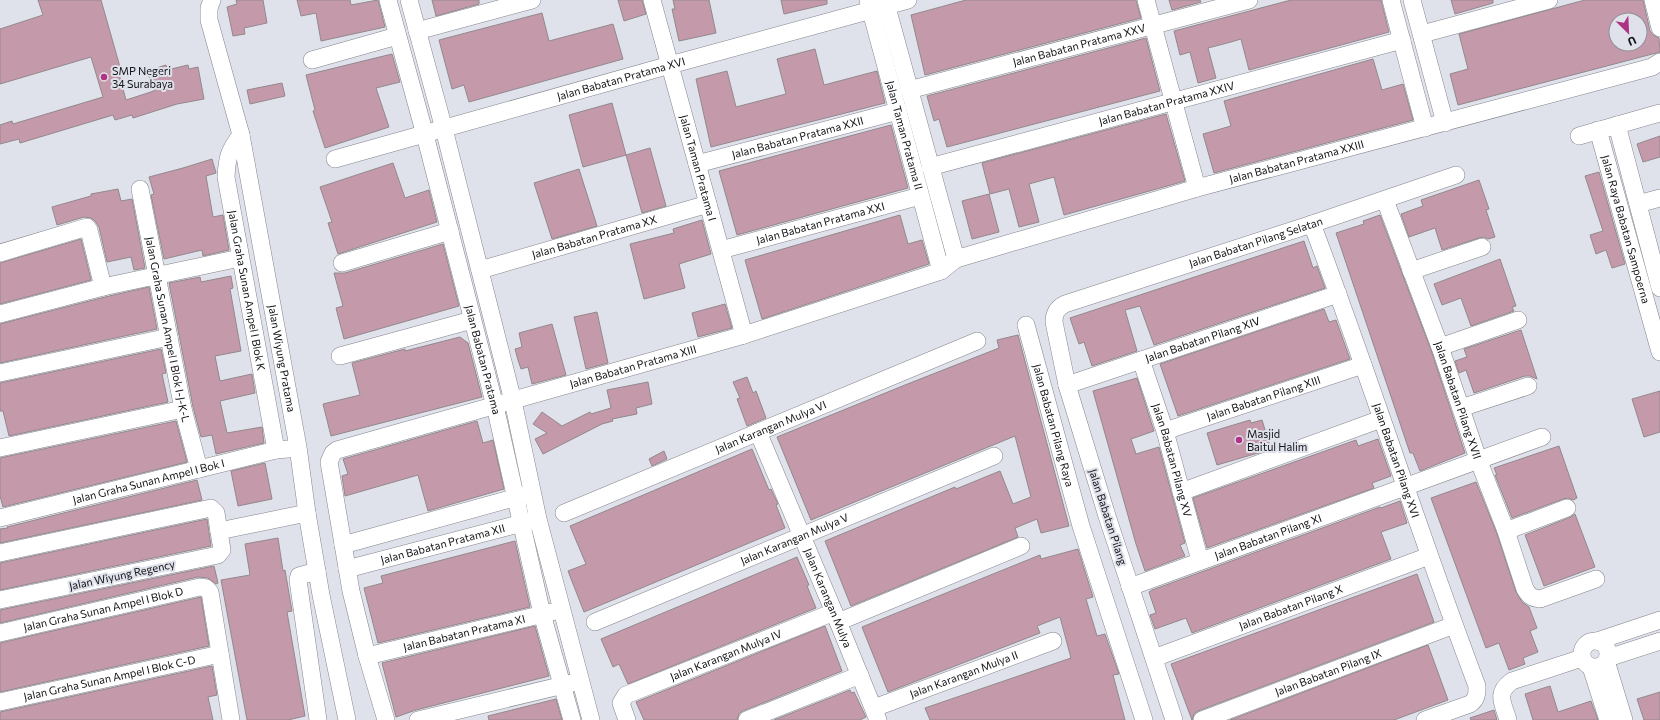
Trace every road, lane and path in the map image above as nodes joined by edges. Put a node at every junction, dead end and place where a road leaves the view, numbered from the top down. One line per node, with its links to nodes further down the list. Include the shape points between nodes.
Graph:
1 (212, 0): 32 (street, Jalan Wiyung Pratama, via 209,20)
2 (388, 0): 18 (street, Jalan Babatan Pratama)
3 (409, 0): 16 (street, Jalan Babatan Pratama)
4 (532, 0): 16 (street)
5 (652, 0): 22 (street, Jalan Taman Pratama I)
6 (908, 0): 13 (street, Jalan Babatan Pratama XVI)
7 (1146, 0): 14 (street)
8 (1249, 0): 14 (street, Jalan Babatan Pratama XXV)
9 (1391, 0): 19 (street)
10 (1412, 0): 17 (street)
11 (1549, 0): 17 (street)
12 (1653, 0): 15 (street)
13 (877, 4): 22 (street, Jalan Babatan Pratama XVI); 23 (street, Jalan Taman Pratama II); 25 (street, Jalan Taman Pratama II)
14 (1153, 25): 23 (street, Jalan Babatan Pratama XXV); 24 (street)
15 (1660, 28)
16 (417, 31): 30 (street, Jalan Babatan Pratama)
17 (1422, 34): 27 (street)
18 (397, 36): 20 (street); 33 (street, Jalan Babatan Pratama)
19 (1402, 40): 24 (street, Jalan Babatan Pratama XXIV); 29 (street)
20 (312, 60)
21 (1659, 63): 27 (street, Jalan Babatan Pratama XXIII)
22 (670, 64): 30 (street, Jalan Babatan Pratama XVI); 36 (street, Jalan Taman Pratama I)
23 (909, 90): 37 (street, Jalan Taman Pratama II)
24 (1174, 101): 37 (street, Jalan Babatan Pratama XXIV); 39 (street)
25 (898, 111): 36 (street, Jalan Babatan Pratama XXII); 41 (street, Jalan Taman Pratama II)
26 (1660, 113): 28 (street)
27 (1445, 123): 29 (street, Jalan Babatan Pratama XXIII)
28 (1616, 125): 31 (street); 45 (street, Jalan Raya Babatan Sampoerna)
29 (1425, 128): 39 (street, Jalan Babatan Pratama XXIII)
30 (444, 129): 33 (street, Jalan Babatan Pratama XVI); 54 (street, Jalan Babatan Pratama)
31 (1598, 130): 34 (street); 71 (street, Jalan Raya Babatan Sampoerna)
32 (241, 135): 51 (street, Jalan Graha Sunan Ampel I Blok K, via 228,156 226,177); 86 (street, Jalan Wiyung Pratama)
33 (425, 135): 35 (street, Jalan Babatan Pratama XVI); 47 (street, Jalan Babatan Pratama)
34 (1579, 136)
35 (335, 159)
36 (697, 164): 44 (street, Jalan Taman Pratama I)
37 (930, 167): 52 (street, Jalan Taman Pratama II)
38 (1456, 174): 43 (street, Jalan Babatan Pilang Selatan)
39 (1197, 188): 52 (street, Jalan Babatan Pratama XXIII)
40 (140, 189): 58 (street, Jalan Graha Sunan Ampel I Blok I-J-K-L)
41 (920, 196): 49 (street, Jalan Babatan Pratama XXI); 55 (street, Jalan Taman Pratama II)
42 (1660, 198): 45 (street)
43 (1385, 200): 46 (street, Jalan Babatan Pilang Selatan); 56 (street, Jalan Babatan Pilang XVII)
44 (708, 204): 49 (street, Jalan Taman Pratama I); 54 (street, Jalan Babatan Pratama XX)
45 (1638, 204): 57 (street, Jalan Raya Babatan Sampoerna)
46 (1312, 224): 61 (street, Jalan Babatan Pilang XVI); 62 (street, Jalan Babatan Pilang Selatan, via 1065,304)
47 (450, 231): 53 (street); 64 (street, Jalan Babatan Pratama)
48 (1482, 247): 56 (street)
49 (721, 250): 67 (street, Jalan Taman Pratama I)
50 (0, 253): 59 (street, via 88,227)
51 (240, 258): 58 (street); 88 (street, Jalan Graha Sunan Ampel I Blok K)
52 (956, 259): 55 (street, Jalan Babatan Pratama XXIII)
53 (342, 263)
54 (480, 270): 78 (street, Jalan Babatan Pratama)
55 (940, 271): 67 (street, Jalan Babatan Pratama XIII)
56 (1411, 271): 70 (street, Jalan Babatan Pilang XVII)
57 (1658, 271): 60 (street, Jalan Raya Babatan Sampoerna)
58 (158, 276): 59 (street); 68 (street, Jalan Graha Sunan Ampel I Blok I-J-K-L)
59 (103, 287): 63 (street)
60 (1660, 288)
61 (1338, 294): 73 (street, Jalan Babatan Pilang XIV); 74 (street, Jalan Babatan Pilang XVI)
62 (1056, 311): 76 (street, Jalan Babatan Pilang, via 1054,322)
63 (0, 314)
64 (472, 320): 72 (street); 79 (street, Jalan Babatan Pratama)
65 (1518, 320): 70 (street)
66 (1026, 325): 100 (street, Jalan Babatan Pilang Raya)
67 (744, 336): 78 (street, Jalan Babatan Pratama XIII)
68 (169, 337): 75 (street); 81 (street, Jalan Graha Sunan Ampel I Blok I-J-K-L)
69 (977, 341): 84 (street, Jalan Karangan Mulya VI)
70 (1440, 347): 80 (street, Jalan Babatan Pilang XVII)
71 (1660, 352)
72 (340, 356)
73 (1141, 360): 76 (street, Jalan Babatan Pilang XIV); 83 (street, Jalan Babatan Pilang XV)
74 (1363, 365): 82 (street, Jalan Babatan Pilang XVI); 83 (street, Jalan Babatan Pilang XIII)
75 (0, 374)
76 (1067, 385): 100 (street, Jalan Babatan Pilang)
77 (1528, 386): 80 (street)
78 (513, 401): 79 (street, Jalan Babatan Pratama XIII); 94 (street, Jalan Babatan Pratama)
79 (495, 406): 94 (street, Jalan Babatan Pratama); 104 (street, Jalan Babatan Pratama XIII, via 343,447 333,453 329,462)
80 (1461, 408): 90 (street, Jalan Babatan Pilang XVII)
81 (184, 409): 87 (street); 91 (street, Jalan Graha Sunan Ampel I Blok I-J-K-L)
82 (1381, 419): 92 (street, Jalan Babatan Pilang XVI); 93 (street)
83 (1165, 431): 93 (street, Jalan Babatan Pilang XV)
84 (758, 432): 97 (street, Jalan Karangan Mulya VI); 103 (street, Jalan Karangan Mulya)
85 (1542, 437): 90 (street, Jalan Babatan Pilang XI)
86 (298, 447): 88 (street, Jalan Graha Sunan Ampel I Bok I); 96 (street, Jalan Wiyung Pratama)
87 (0, 448)
88 (276, 450): 91 (street, Jalan Graha Sunan Ampel I Bok I)
89 (994, 456): 103 (street, Jalan Karangan Mulya V)
90 (1478, 459): 92 (street, Jalan Babatan Pilang XI); 102 (street, Jalan Babatan Pilang XVII)
91 (199, 469): 98 (street, Jalan Graha Sunan Ampel I Bok I)
92 (1405, 486): 107 (street, Jalan Babatan Pilang XVI); 108 (street, Jalan Babatan Pilang XI)
93 (1181, 492): 108 (street, Jalan Babatan Pilang XV)
94 (524, 495): 99 (street, Jalan Babatan Pratama); 104 (street)
95 (1567, 508): 102 (street)
96 (307, 513): 101 (street); 110 (street, Jalan Wiyung Pratama)
97 (564, 513)
98 (0, 518)
99 (530, 521): 109 (street, Jalan Babatan Pratama XII); 114 (street, Jalan Babatan Pratama); 115 (street, Jalan Babatan Pratama)
100 (1093, 521): 112 (street, Jalan Babatan Pilang); 141 (street, Jalan Babatan Pilang Raya)
101 (220, 531): 106 (street, Jalan Wiyung Regency, via 216,513 211,508); 113 (street, Jalan Wiyung Regency, via 222,550 218,555)
102 (1506, 531): 111 (street, Jalan Babatan Pilang XVII, via 1529,596 1544,598)
103 (803, 536): 116 (street, Jalan Karangan Mulya); 118 (street, Jalan Karangan Mulya V)
104 (343, 545): 109 (street)
105 (1021, 546): 116 (street, Jalan Karangan Mulya IV)
106 (0, 553)
107 (1429, 556): 119 (street, Jalan Babatan Pilang XVI); 125 (street, Jalan Babatan Pilang X)
108 (1200, 561): 112 (street, Jalan Babatan Pilang XI)
109 (347, 569): 124 (street)
110 (317, 571): 133 (street, via 301,575 298,580); 134 (street, Jalan Wiyung Pratama)
111 (1596, 579)
112 (1130, 587): 125 (street, Jalan Babatan Pilang)
113 (0, 600)
114 (562, 610): 115 (street, Jalan Babatan Pratama XI); 128 (street, Jalan Babatan Pratama)
115 (542, 614): 124 (street, Jalan Babatan Pratama XI); 129 (street, Jalan Babatan Pratama)
116 (836, 617): 127 (street, Jalan Karangan Mulya); 139 (street, Jalan Karangan Mulya IV, via 630,694 624,697 621,703)
117 (1660, 620): 126 (street, via 1585,645 1583,649)
118 (596, 622)
119 (1454, 625): 143 (street, Jalan Babatan Pilang IX); 144 (street, Jalan Babatan Pilang XVI, via 1477,686 1476,697 1470,704)
120 (0, 633): 123 (street, Jalan Graha Sunan Ampel I Blok D, via 200,587 210,592)
121 (1053, 640): 131 (street, Jalan Karangan Mulya II)
122 (1660, 641): 126 (street)
123 (220, 654): 130 (street, Jalan Graha Sunan Ampel I Blok C-D); 132 (street)
124 (367, 656): 135 (street)
125 (1154, 658): 142 (street, Jalan Babatan Pilang)
126 (1597, 661): 145 (street, via 1512,680 1501,692); 146 (street); 147 (street)
127 (860, 675): 131 (street, Jalan Karangan Mulya); 140 (street)
128 (581, 682): 129 (street); 138 (street, Jalan Babatan Pratama)
129 (562, 686): 136 (street); 137 (street, Jalan Babatan Pratama)
130 (0, 702)
131 (876, 714)
132 (231, 720)
133 (318, 720)
134 (347, 720)
135 (386, 720)
136 (418, 720)
137 (572, 720)
138 (591, 720)
139 (627, 720)
140 (747, 720)
141 (1144, 720)
142 (1174, 720)
143 (1202, 720)
144 (1425, 720)
145 (1508, 720)
146 (1608, 720)
147 (1624, 720)

